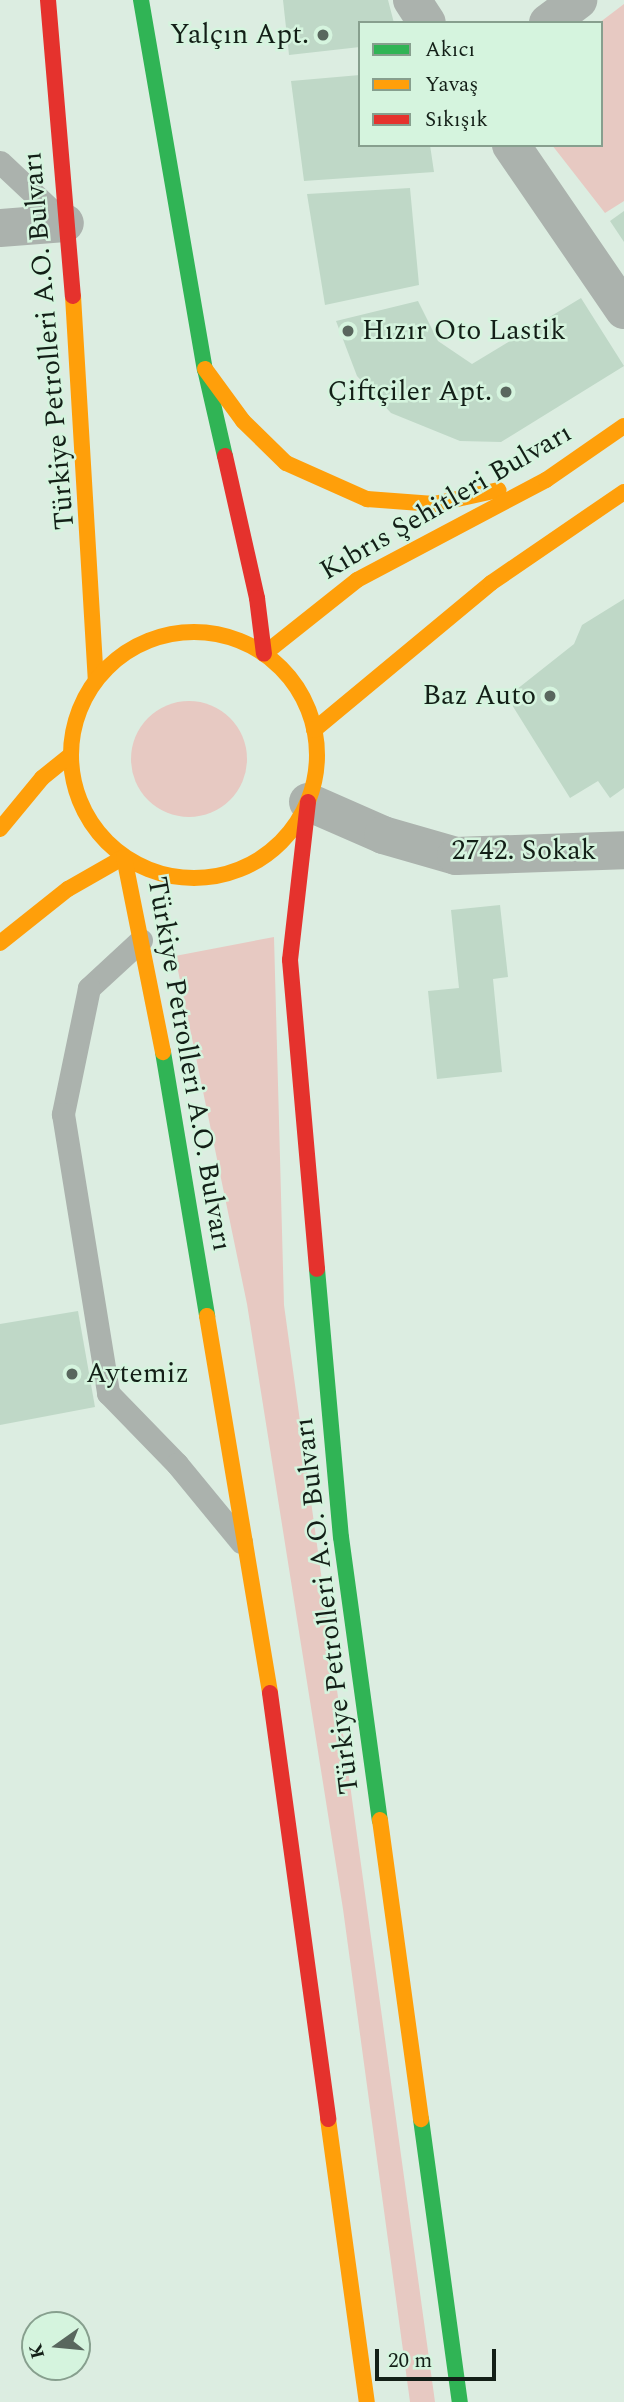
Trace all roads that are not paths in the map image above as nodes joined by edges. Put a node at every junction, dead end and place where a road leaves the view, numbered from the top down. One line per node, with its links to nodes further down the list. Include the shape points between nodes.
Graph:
1 (48, 0): 9 (main road, Türkiye Petrolleri A.O. Bulvarı)
2 (141, 0): 12 (main road)
3 (412, 0): 5 (street)
4 (578, 0): 6 (street)
5 (426, 21)
6 (551, 21)
7 (512, 147): 11 (street)
8 (0, 162): 9 (lane)
9 (65, 223): 10 (street); 17 (main road, Türkiye Petrolleri A.O. Bulvarı, via 83,412)
10 (0, 228)
11 (624, 310)
12 (205, 369): 14 (main road, via 243,421 286,463 367,499 434,504); 16 (main road, via 257,598)
13 (624, 426): 14 (main road, Kıbrıs Şehitleri Bulvarı)
14 (546, 480): 16 (main road, Kıbrıs Şehitleri Bulvarı, via 357,580)
15 (624, 492): 18 (main road, via 491,583)
16 (264, 654): 17 (main road, via 225,635 189,631 154,638 122,654); 18 (main road, via 287,675 304,701)
17 (96, 678): 19 (main road, via 77,715)
18 (314, 730): 20 (main road, via 316,769)
19 (70, 755): 21 (main road, via 42,778); 23 (main road, via 76,793 93,826)
20 (308, 802): 22 (street, 2742. Sokak, via 383,835 456,856); 23 (main road, via 281,842 262,858 229,873 193,879 157,873); 28 (main road, Türkiye Petrolleri A.O. Bulvarı, via 290,960 341,1537)
21 (0, 829)
22 (624, 850)
23 (124, 857): 24 (main road, Türkiye Petrolleri A.O. Bulvarı); 25 (main road, via 68,889)
24 (141, 940): 26 (main road, Türkiye Petrolleri A.O. Bulvarı); 26 (lane, via 89,988 63,1114 108,1394 177,1464)
25 (0, 943)
26 (247, 1549): 27 (main road, Türkiye Petrolleri A.O. Bulvarı)
27 (368, 2402)
28 (460, 2402)

